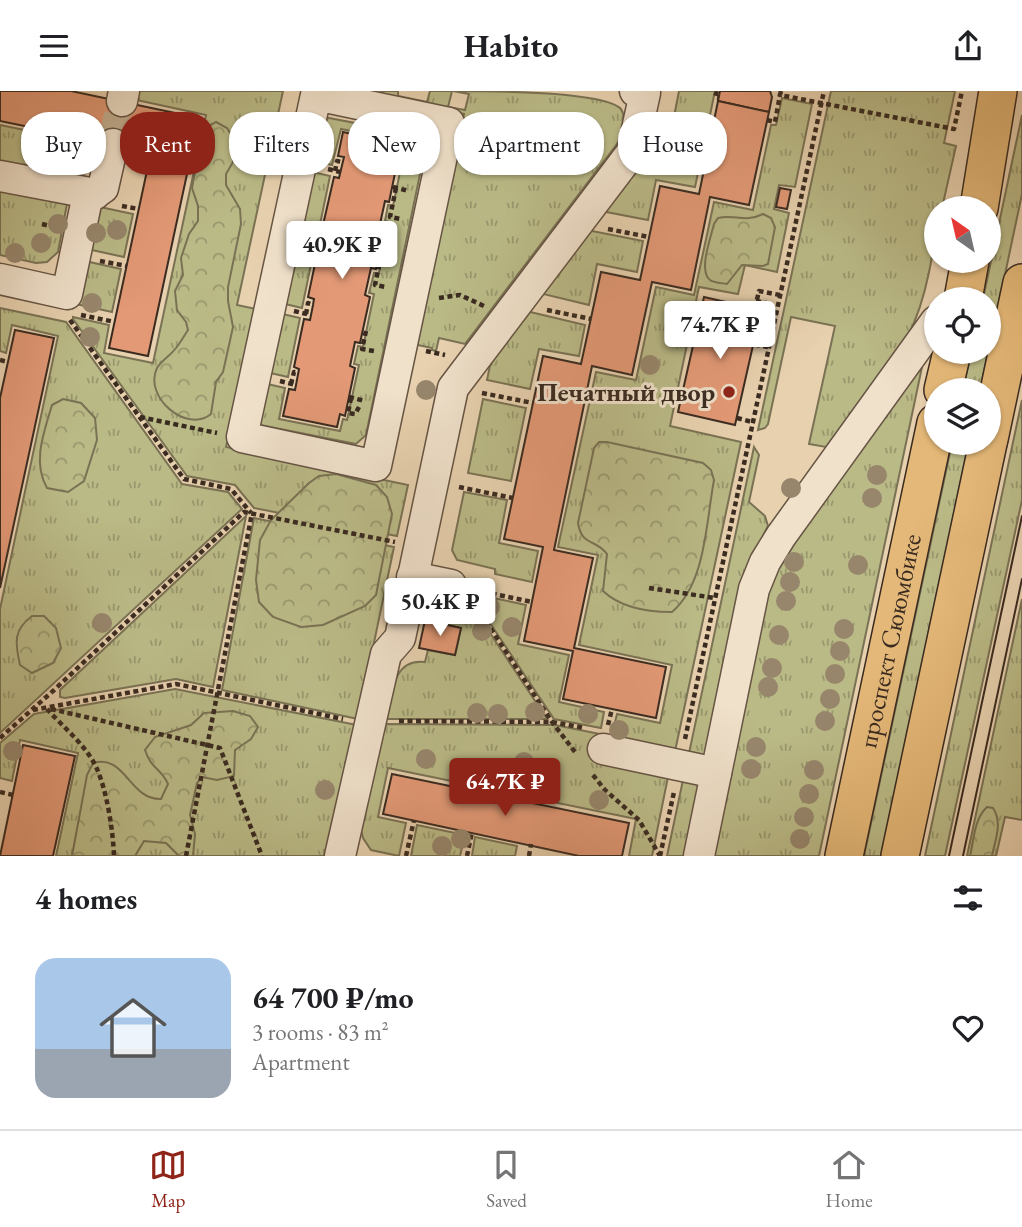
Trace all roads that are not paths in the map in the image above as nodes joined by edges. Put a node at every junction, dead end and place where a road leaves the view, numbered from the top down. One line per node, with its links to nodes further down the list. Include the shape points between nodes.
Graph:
1 (635, 91): 14 (street, via 645,93 632,152 453,388)
2 (998, 91): 7 (main road)
3 (358, 97): 3 (street, via 316,95 242,437 376,466 449,123)
4 (113, 144): 6 (street, via 103,188)
5 (0, 176): 6 (street)
6 (95, 194): 8 (street, via 87,199 67,294)
7 (981, 196)
8 (0, 279)
9 (1020, 312): 11 (main road, проспект Сююмбике)
10 (924, 338): 17 (street, via 765,562 754,589)
11 (1001, 389)
12 (929, 455): 20 (main road, проспект Сююмбике)
13 (985, 455): 21 (main road, проспект Сююмбике)
14 (412, 577): 15 (street); 18 (street, via 400,638 386,654)
15 (457, 586)
16 (592, 753): 17 (street)
17 (716, 773): 19 (street)
18 (340, 856)
19 (699, 856)
20 (844, 856)
21 (900, 856)

